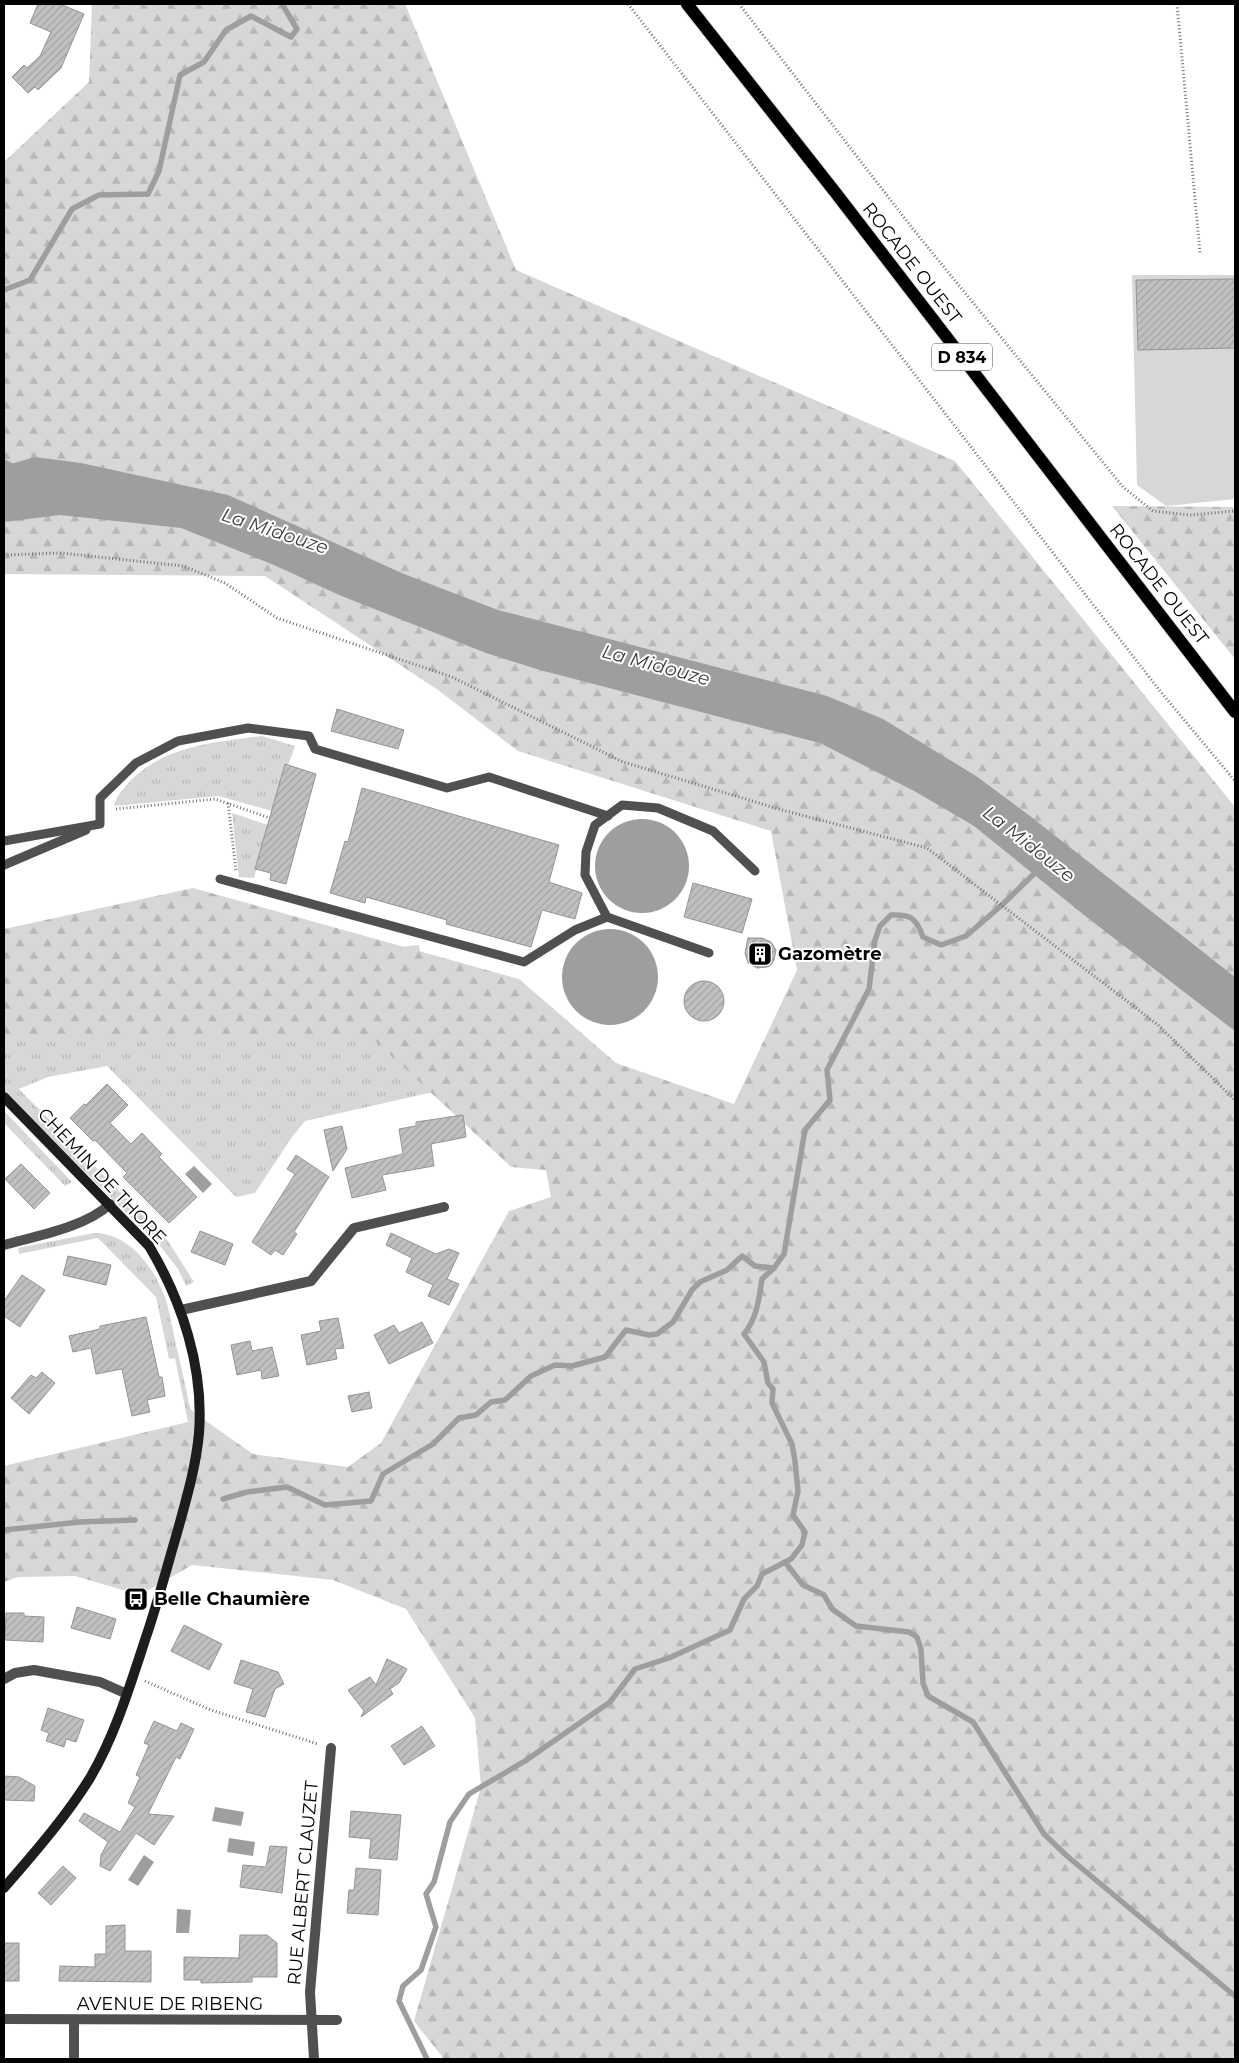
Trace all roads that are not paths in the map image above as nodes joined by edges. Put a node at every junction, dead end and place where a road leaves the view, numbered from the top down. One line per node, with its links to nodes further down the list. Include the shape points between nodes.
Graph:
1 (687, 4): 2 (main road, ROCADE OUEST / D 834)
2 (1235, 712)
3 (608, 816): 4 (lane, via 489,777 447,788 316,749 309,736 248,728 178,741 136,763 100,798); 7 (lane, via 622,805 658,808 713,831); 9 (lane, via 596,825 586,852 585,875)
4 (100, 824): 5 (lane); 6 (lane)
5 (4, 841)
6 (4, 865)
7 (755, 872)
8 (220, 880): 9 (lane, via 524,962 575,930)
9 (607, 917): 10 (lane)
10 (709, 954)
11 (4, 1097): 12 (street, CHEMIN DE THORE)
12 (110, 1204): 14 (street, via 100,1214 69,1226); 15 (street, CHEMIN DE THORE, via 150,1246)
13 (444, 1207): 15 (street, via 354,1228 311,1282)
14 (4, 1245)
15 (181, 1310): 17 (street, CHEMIN DE THORE, via 192,1351 199,1433 190,1485)
16 (4, 1679): 17 (street, via 15,1673 34,1670 100,1682)
17 (127, 1694): 19 (street, CHEMIN DE THORE, via 91,1777 56,1828)
18 (331, 1748): 22 (street, RUE ALBERT CLAUZET, via 310,1992)
19 (4, 1888)
20 (4, 2019): 21 (street, AVENUE DE RIBENG)
21 (74, 2020): 22 (street, AVENUE DE RIBENG); 24 (street)
22 (312, 2020): 23 (street, AVENUE DE RIBENG); 25 (street, RUE ALBERT CLAUZET)
23 (337, 2020)
24 (74, 2059)
25 (314, 2059)

